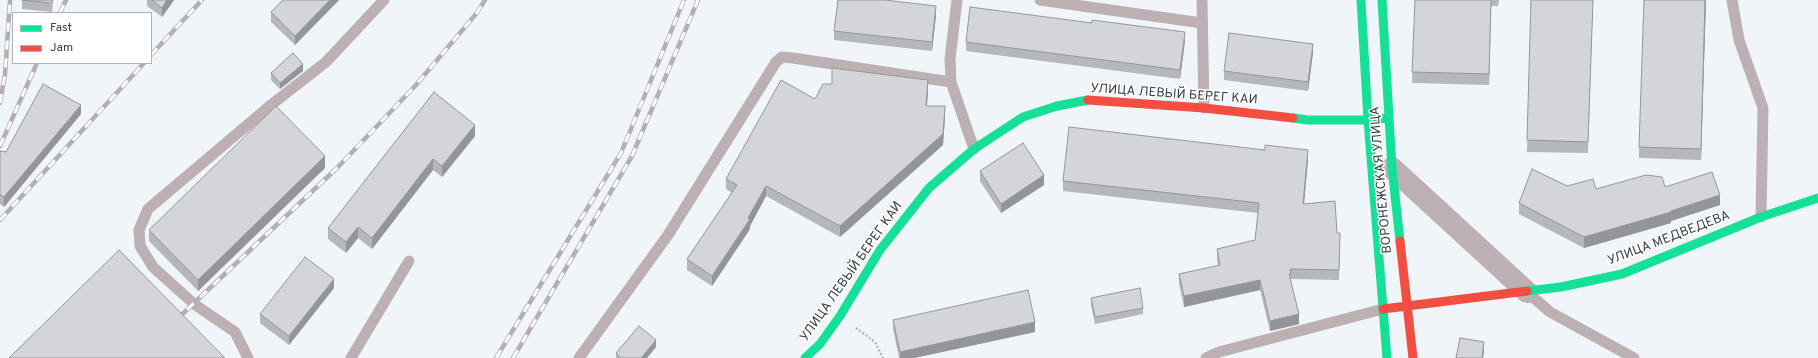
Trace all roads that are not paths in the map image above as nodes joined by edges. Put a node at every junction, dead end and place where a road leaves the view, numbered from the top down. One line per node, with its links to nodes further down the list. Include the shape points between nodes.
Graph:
1 (384, 0): 21 (lane, via 326,62 148,209 139,230 140,246 153,267 194,304 235,332)
2 (957, 0): 9 (lane, via 950,59)
3 (1040, 0): 8 (lane)
4 (1202, 0): 8 (lane)
5 (1361, 0): 12 (street, ВОРОНЕЖСКАЯ УЛИЦА)
6 (1382, 0): 11 (street, ВОРОНЕЖСКАЯ УЛИЦА)
7 (1732, 0): 16 (lane, via 1739,40 1763,108)
8 (1202, 23): 10 (lane)
9 (951, 82): 13 (lane); 23 (lane, via 782,57 776,62 668,235)
10 (1204, 108): 12 (street, УЛИЦА ЛЕВЫЙ БЕРЕГ КАИ, via 1308,120); 13 (street, УЛИЦА ЛЕВЫЙ БЕРЕГ КАИ, via 1088,100 1057,106 1023,117)
11 (1389, 118): 12 (street, УЛИЦА ЛЕВЫЙ БЕРЕГ КАИ); 14 (street, ВОРОНЕЖСКАЯ УЛИЦА)
12 (1368, 120): 20 (street, ВОРОНЕЖСКАЯ УЛИЦА)
13 (974, 149): 24 (street, УЛИЦА ЛЕВЫЙ БЕРЕГ КАИ, via 929,188 880,250 820,344)
14 (1392, 168): 18 (street); 19 (street, ВОРОНЕЖСКАЯ УЛИЦА)
15 (1818, 198): 16 (street, УЛИЦА МЕДВЕДЕВА)
16 (1761, 217): 18 (street, УЛИЦА МЕДВЕДЕВА, via 1622,274)
17 (409, 261): 22 (lane)
18 (1527, 292): 19 (street, УЛИЦА МЕДВЕДЕВА); 28 (lane, via 1550,312)
19 (1407, 305): 20 (street, УЛИЦА МЕДВЕДЕВА); 27 (street, ВОРОНЕЖСКАЯ УЛИЦА)
20 (1383, 309): 25 (lane, via 1219,352); 26 (street, ВОРОНЕЖСКАЯ УЛИЦА)
21 (248, 358)
22 (351, 358)
23 (579, 358)
24 (805, 358)
25 (1206, 358)
26 (1387, 358)
27 (1412, 358)
28 (1634, 358)

